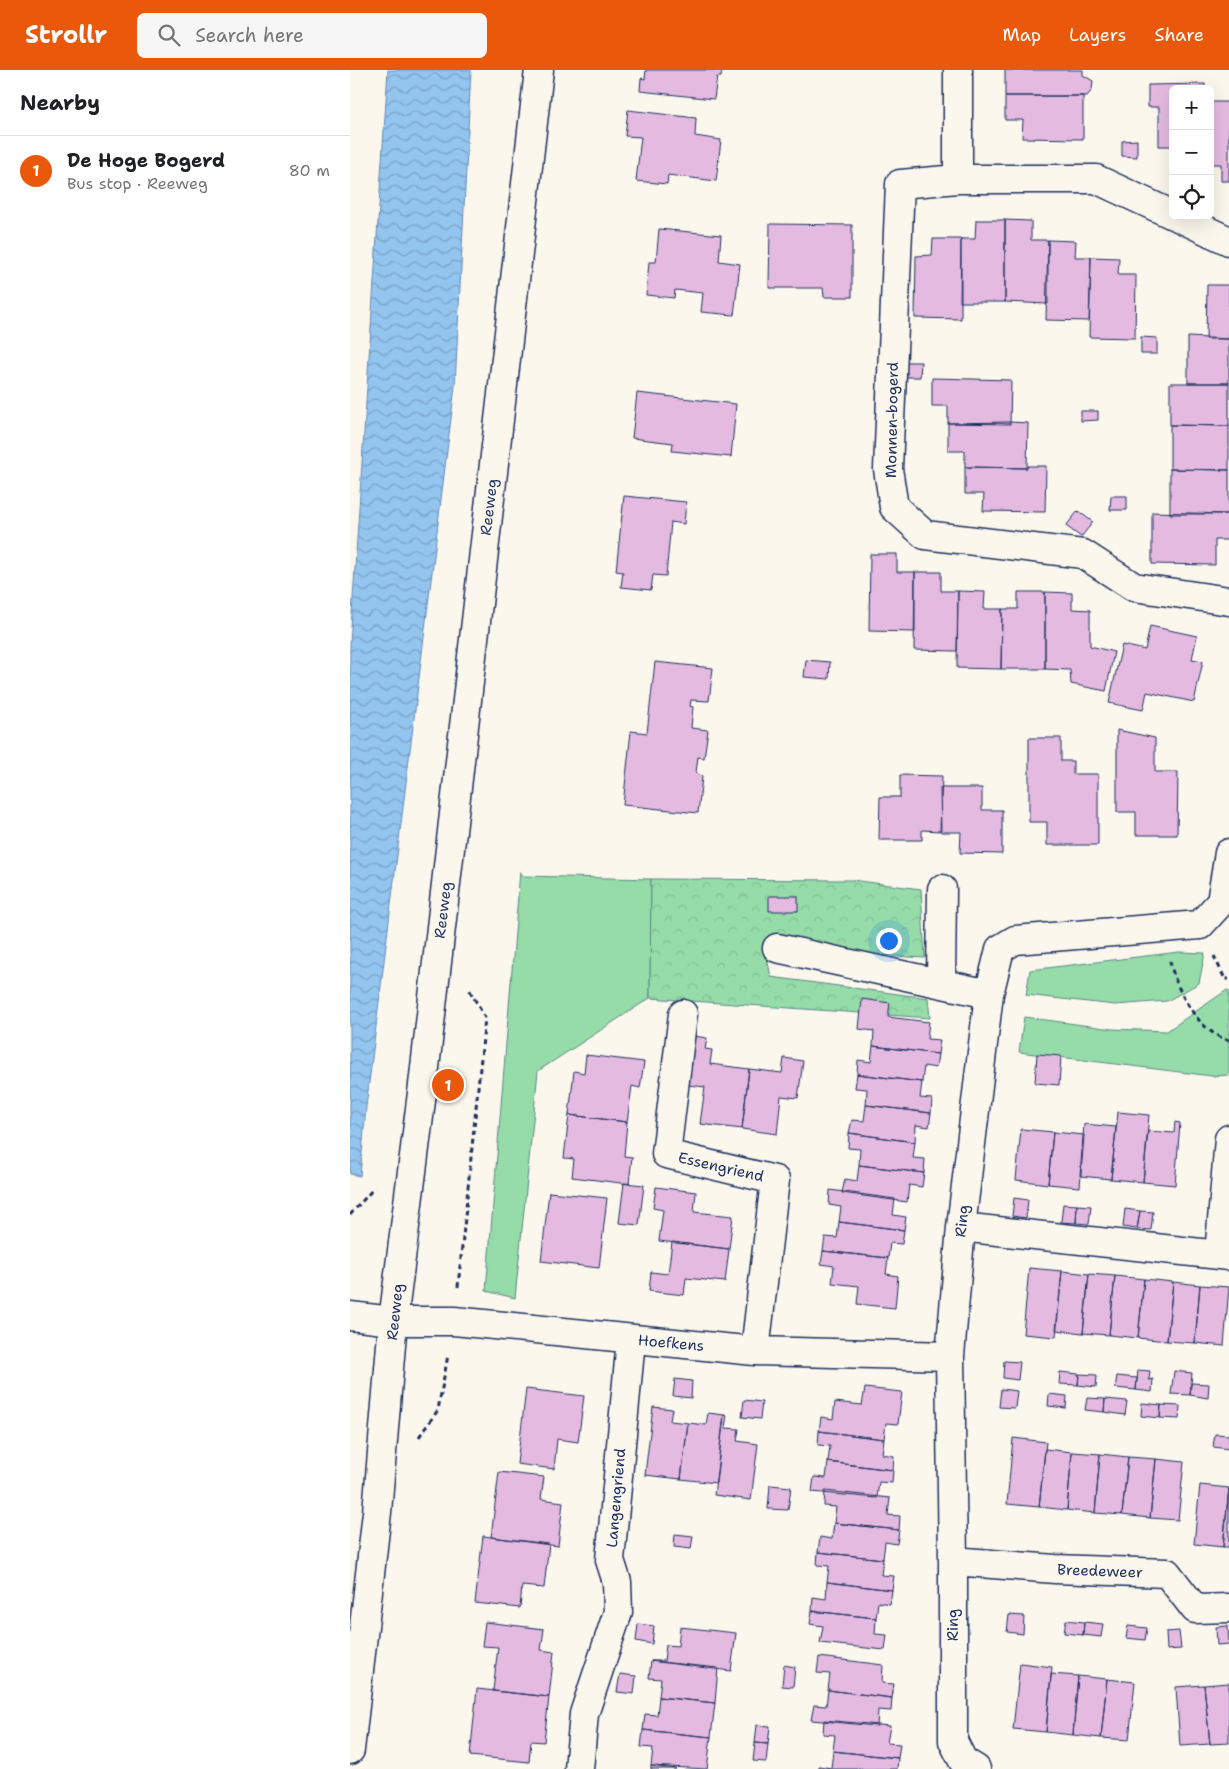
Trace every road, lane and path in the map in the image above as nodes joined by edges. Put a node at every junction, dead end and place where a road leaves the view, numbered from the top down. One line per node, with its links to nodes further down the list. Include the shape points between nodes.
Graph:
1 (539, 70): 20 (street, Reeweg)
2 (958, 70): 3 (street)
3 (958, 179): 4 (street, via 1096,179); 7 (street, Monnen-bogerd, via 900,184 888,469 894,507 925,535 1083,554 1134,587)
4 (1169, 214)
5 (1183, 220): 6 (street)
6 (1229, 241)
7 (1229, 601)
8 (1229, 853): 10 (street, Ring, via 1221,902 1200,925)
9 (942, 888): 12 (street)
10 (1164, 928): 13 (street, Ring, via 1015,940 1000,949); 15 (path, via 1177,988 1188,1007 1219,1038)
11 (777, 948): 12 (street)
12 (941, 983): 13 (street)
13 (989, 994): 17 (street, Ring)
14 (683, 1014): 22 (street, Essengriend, via 666,1154 775,1180)
15 (1229, 1040)
16 (1229, 1139): 18 (street)
17 (961, 1227): 18 (street); 23 (street, Ring)
18 (1224, 1256)
19 (350, 1316): 20 (street, Hoefkens)
20 (393, 1321): 21 (street, Hoefkens, via 454,1322); 26 (street, Reeweg, via 377,1512)
21 (631, 1340): 22 (street, Hoefkens); 28 (street, Langengriend, via 610,1560 617,1582 618,1612 584,1714)
22 (755, 1350): 23 (street, Hoefkens)
23 (950, 1356): 24 (street, Ring)
24 (953, 1561): 25 (street, Breedeweer, via 1167,1573 1195,1609); 27 (street, Ring, via 953,1741)
25 (1229, 1608)
26 (350, 1750)
27 (967, 1766)
28 (579, 1769)

